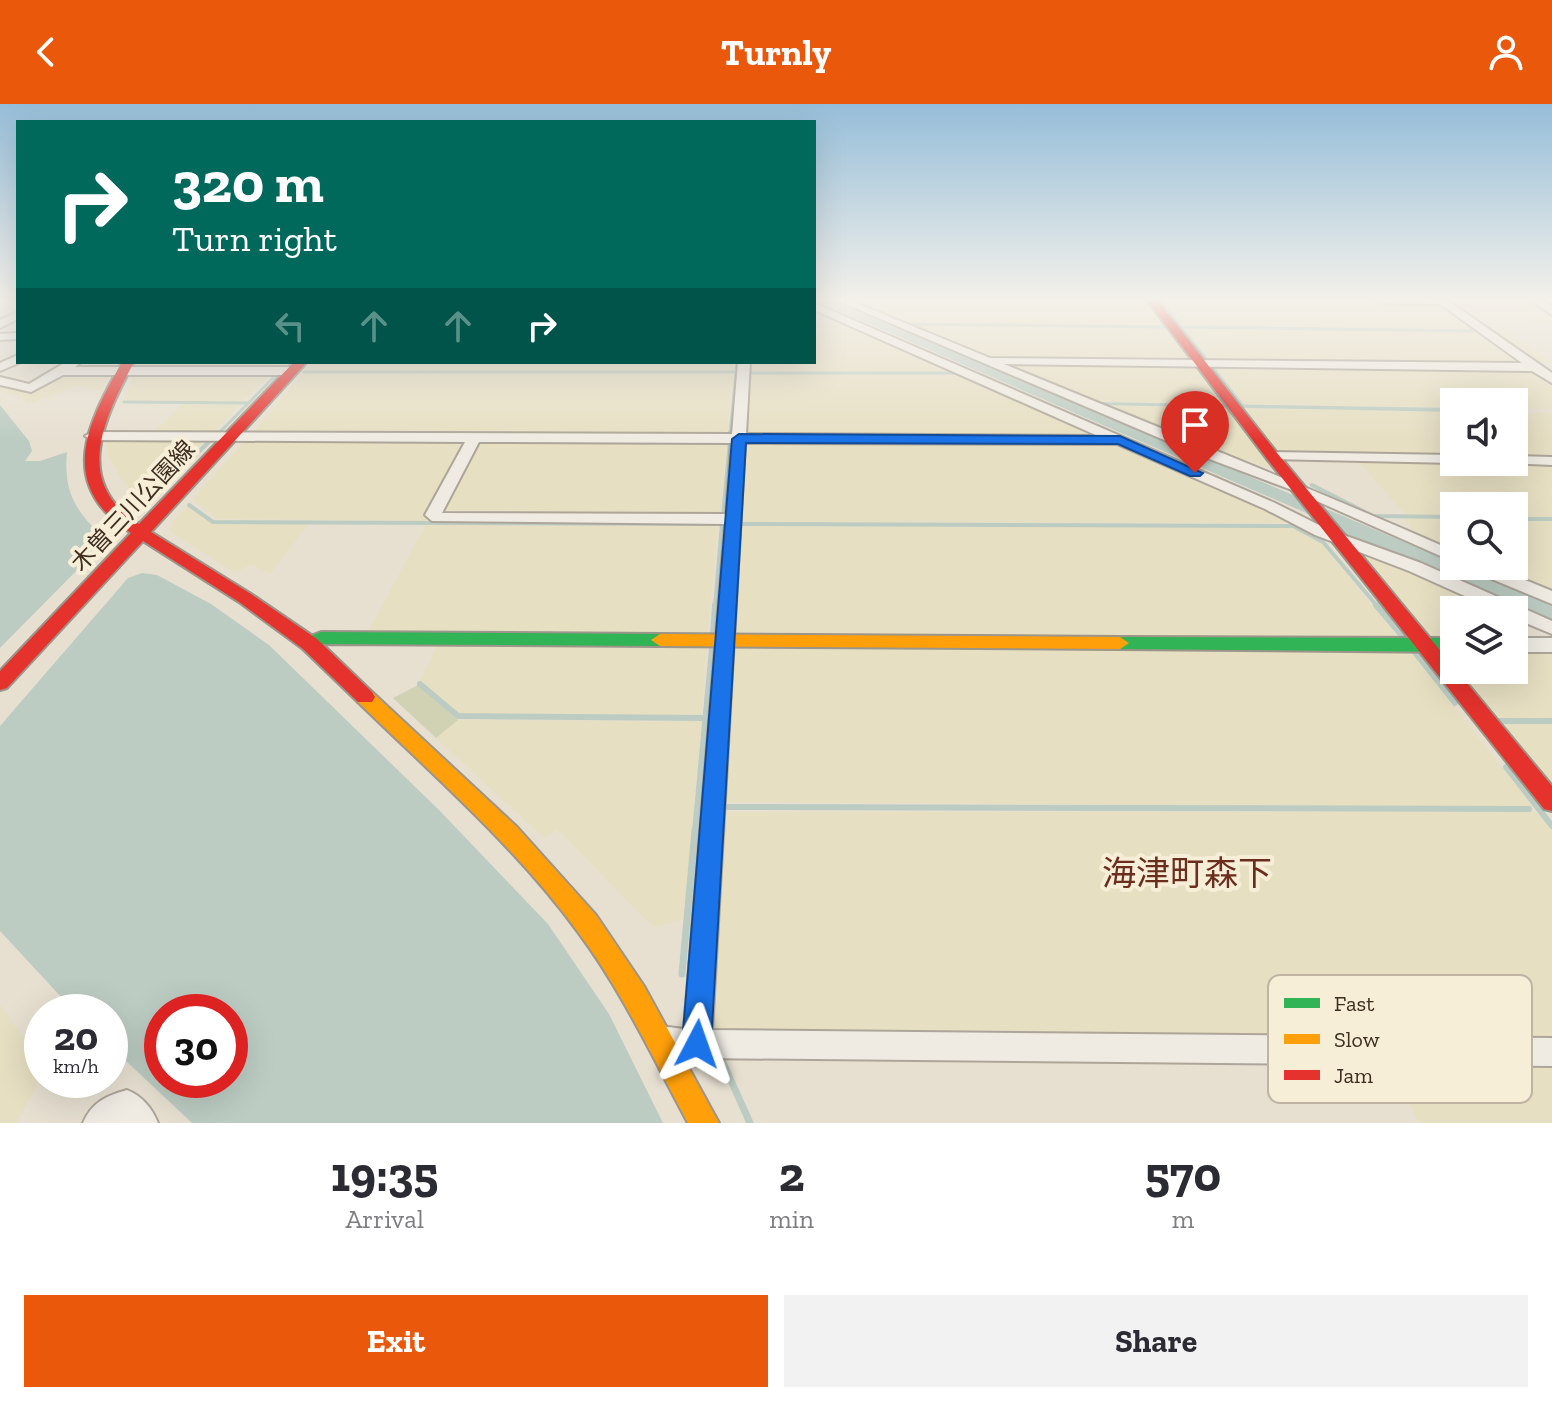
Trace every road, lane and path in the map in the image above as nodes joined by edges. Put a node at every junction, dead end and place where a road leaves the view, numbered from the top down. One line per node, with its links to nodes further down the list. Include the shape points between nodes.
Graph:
1 (907, 348): 19 (street)
2 (954, 348): 5 (street)
3 (1188, 348): 6 (street)
4 (1508, 348): 11 (street)
5 (984, 360): 6 (street); 24 (street)
6 (1200, 363): 11 (street); 20 (street)
7 (72, 364): 12 (street)
8 (744, 364): 18 (street)
9 (125, 366): 10 (street); 12 (street); 15 (street)
10 (297, 367): 16 (street, 木曽三川公園線)
11 (1535, 367): 13 (street)
12 (60, 371): 14 (street, via 31,388)
13 (1552, 379)
14 (0, 381)
15 (92, 436): 16 (street); 26 (street, via 95,488 115,516)
16 (231, 437): 17 (street); 26 (street, 木曽三川公園線)
17 (474, 438): 18 (street); 25 (street, via 433,515 438,518)
18 (739, 439): 19 (street); 25 (street)
19 (1120, 440): 27 (street)
20 (1272, 456): 21 (street); 24 (street)
21 (1440, 459)
22 (1528, 460): 23 (street)
23 (1552, 461)
24 (1299, 489): 27 (street); 28 (street)
25 (732, 519): 34 (street)
26 (142, 533): 35 (street); 40 (street, 木曽三川公園線)
27 (1337, 537): 31 (street); 36 (street)
28 (1440, 551)
29 (1513, 580): 30 (street)
30 (1547, 593)
31 (1481, 596)
32 (1528, 617): 33 (street)
33 (1552, 628)
34 (726, 640): 35 (street, via 321,638); 36 (street); 43 (street)
35 (310, 644): 42 (street, via 535,860 621,971)
36 (1422, 644): 37 (street); 41 (street)
37 (1440, 645)
38 (1528, 645): 39 (street)
39 (1552, 645)
40 (0, 683)
41 (1552, 802)
42 (660, 1040): 43 (street); 49 (street)
43 (697, 1044): 44 (street)
44 (1268, 1049)
45 (1532, 1052): 46 (street)
46 (1552, 1052)
47 (98, 1123): 48 (street, via 110,1110 127,1105)
48 (143, 1123)
49 (704, 1123)

